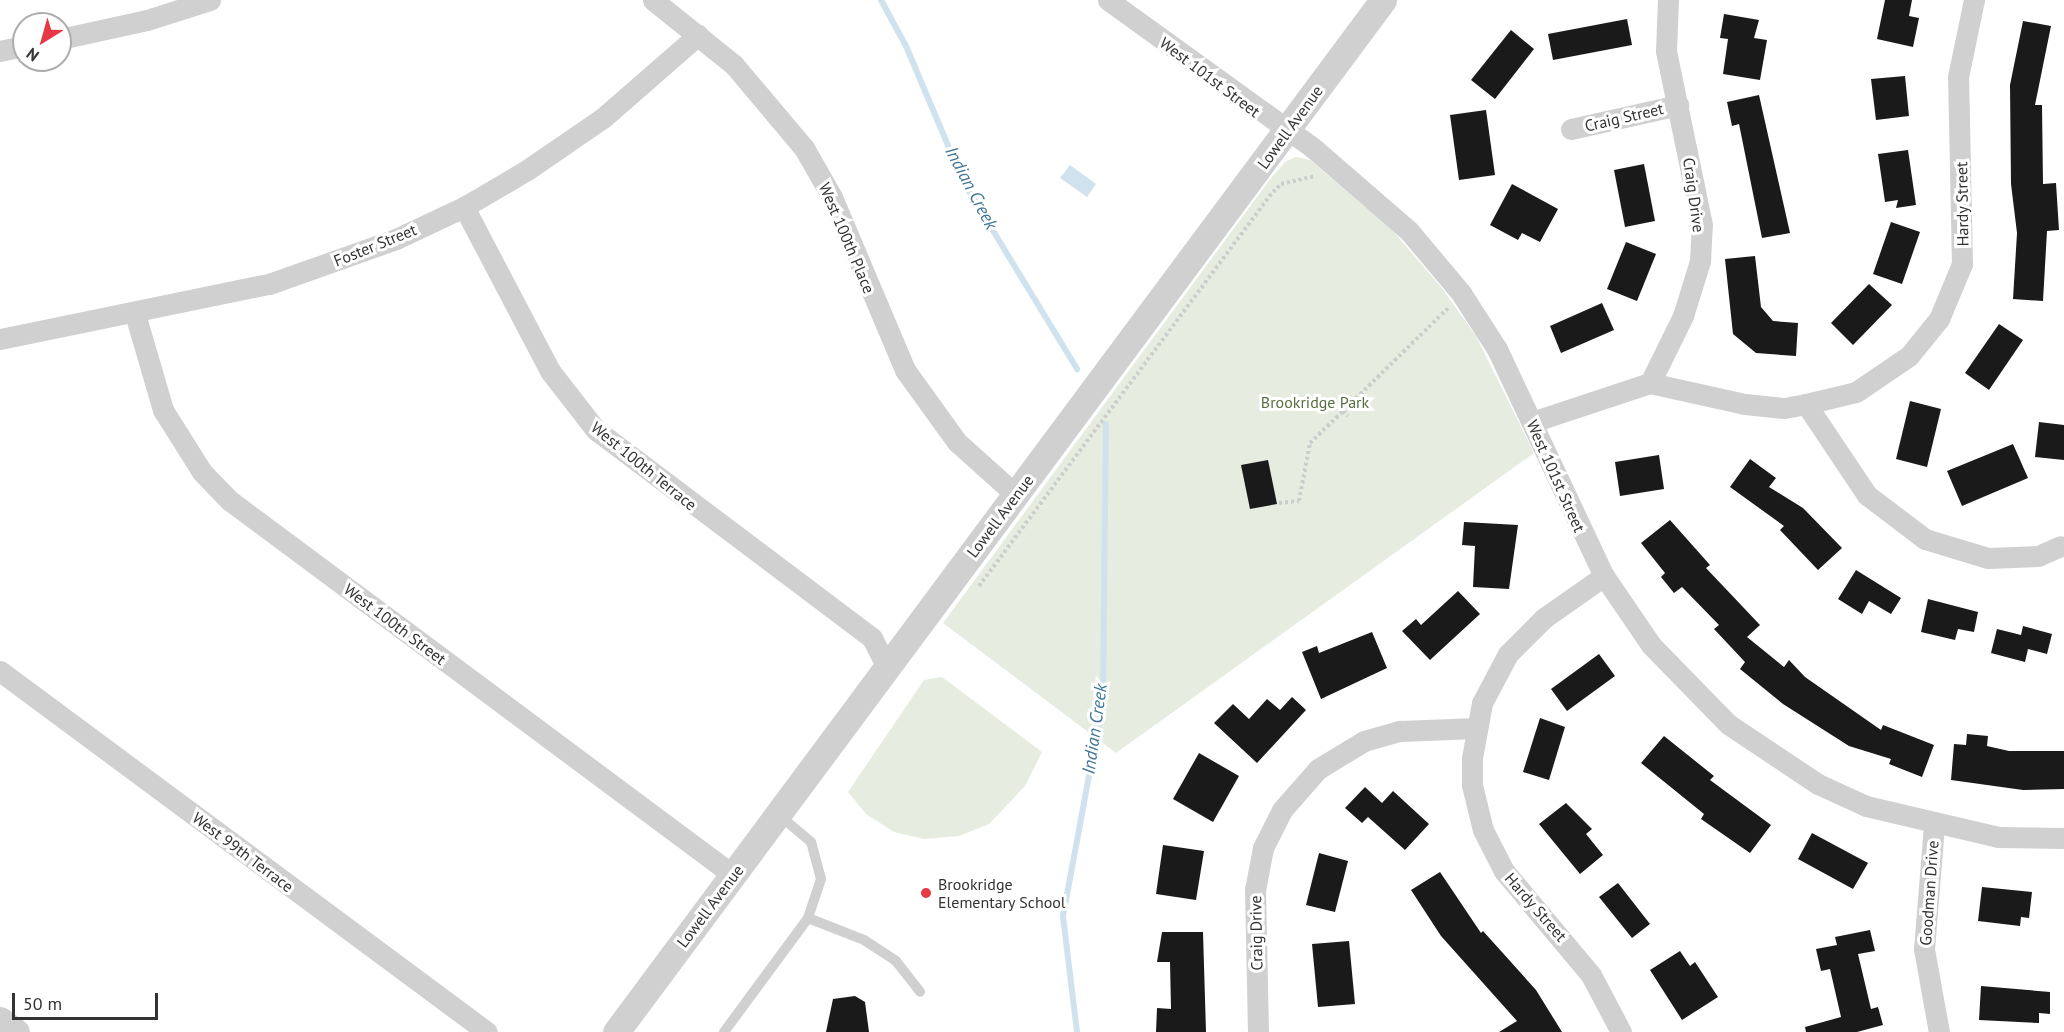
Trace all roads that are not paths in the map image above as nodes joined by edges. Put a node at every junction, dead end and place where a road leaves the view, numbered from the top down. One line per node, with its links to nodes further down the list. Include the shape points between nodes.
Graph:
1 (210, 0): 8 (street, via 147,20)
2 (653, 0): 7 (street, West 100th Place)
3 (1108, 0): 11 (street, West 101st Street)
4 (1383, 0): 11 (street, Lowell Avenue)
5 (1668, 0): 9 (street, Craig Drive, via 1664,30)
6 (1974, 0): 16 (street, Hardy Street, via 1958,76 1964,237 1951,296 1917,347 1886,375 1856,392)
7 (698, 35): 12 (street, Foster Street, via 604,117); 18 (street, West 100th Place, via 774,107 804,148 832,196 905,370 957,442)
8 (72, 36)
9 (1678, 105): 10 (street, Craig Street); 15 (street, Craig Drive, via 1702,225 1700,261 1683,316)
10 (1571, 129)
11 (1287, 131): 17 (street, West 101st Street, via 1366,189 1417,240 1485,330); 18 (street, Lowell Avenue)
12 (464, 207): 13 (street, Foster Street, via 349,258 269,284); 21 (street, West 100th Terrace, via 550,371 596,430 872,638)
13 (135, 314): 14 (street, Foster Street); 27 (street, West 100th Street, via 163,410 191,456 229,500)
14 (0, 339)
15 (1650, 383): 16 (street, Hardy Street, via 1746,404 1784,408); 17 (street)
16 (1806, 404): 19 (street, via 1867,495 1925,539 1988,558 2038,556)
17 (1532, 422): 20 (street, West 101st Street)
18 (1016, 495): 21 (street, Lowell Avenue)
19 (2060, 546)
20 (1604, 576): 23 (street, Hardy Street, via 1544,618 1508,654 1490,684); 25 (street, West 101st Street, via 1651,645 1728,724 1818,784 1866,806)
21 (887, 668): 24 (street, Lowell Avenue)
22 (0, 671): 32 (street, West 99th Terrace)
23 (1477, 728): 35 (street, Craig Drive, via 1400,731 1364,741 1318,769 1282,810 1263,848 1255,890); 36 (street, Hardy Street, via 1472,785 1490,847 1515,886 1591,975)
24 (778, 814): 27 (street, Lowell Avenue); 28 (lane, via 811,842 820,862 821,879)
25 (1934, 825): 26 (street, West 101st Street, via 1998,837); 37 (street, Goodman Drive, via 1924,949)
26 (2064, 838)
27 (733, 875): 33 (street, Lowell Avenue)
28 (807, 918): 29 (lane, via 864,940 896,961); 34 (lane)
29 (920, 992)
30 (0, 1020): 31 (street)
31 (16, 1032)
32 (487, 1032)
33 (615, 1032)
34 (724, 1032)
35 (1258, 1032)
36 (1621, 1032)
37 (1939, 1032)

